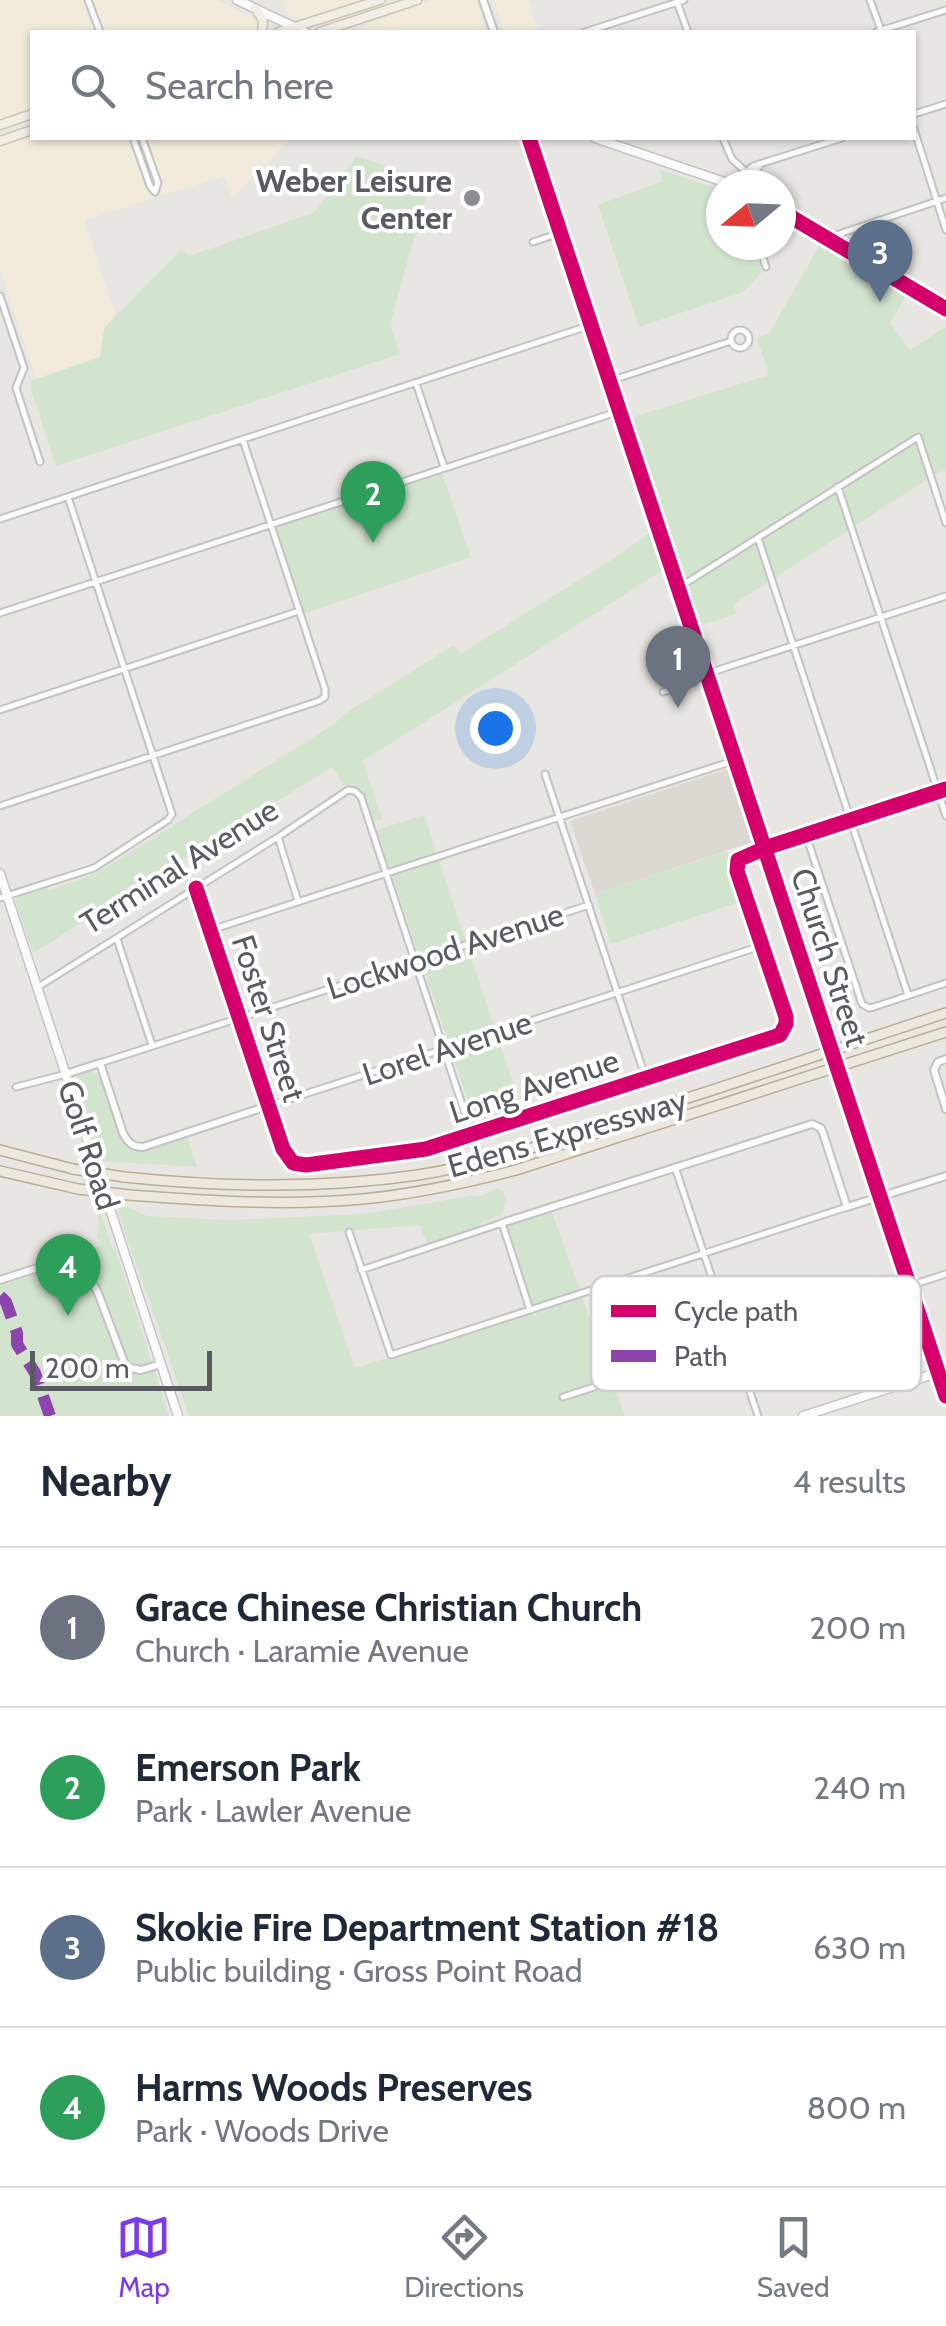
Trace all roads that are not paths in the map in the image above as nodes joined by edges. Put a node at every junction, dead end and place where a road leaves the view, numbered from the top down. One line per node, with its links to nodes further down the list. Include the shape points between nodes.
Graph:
1 (88, 0): 12 (street)
2 (237, 0): 8 (main road)
3 (380, 0): 10 (main road)
4 (417, 0): 11 (main road)
5 (483, 0): 16 (street)
6 (870, 0): 19 (street)
7 (680, 1): 17 (street); 18 (street)
8 (254, 8): 10 (main road); 13 (main road)
9 (946, 10): 20 (street)
10 (294, 28): 14 (main road); 15 (main road)
11 (345, 28)
12 (99, 30)
13 (262, 30)
14 (286, 30)
15 (300, 30)
16 (493, 30)
17 (590, 30)
18 (687, 30)
19 (879, 30)
20 (886, 30)
21 (946, 104): 22 (street)
22 (916, 113)
23 (30, 115): 24 (main road)
24 (0, 125)
25 (30, 131): 32 (main road)
26 (916, 135): 40 (street)
27 (134, 140): 28 (street, via 156,192)
28 (143, 140)
29 (530, 140): 43 (street, Church Street)
30 (725, 140): 35 (street)
31 (836, 140): 34 (street)
32 (0, 141)
33 (622, 142): 38 (main road)
34 (761, 165): 36 (street); 37 (street)
35 (744, 170)
36 (750, 170)
37 (754, 170)
38 (706, 173)
39 (946, 198): 40 (street)
40 (937, 201): 42 (street); 44 (street)
41 (796, 220): 44 (main road)
42 (946, 230)
43 (560, 233): 45 (street); 50 (street, Church Street)
44 (832, 240): 49 (main road)
45 (533, 242)
46 (764, 260): 47 (street)
47 (766, 267)
48 (0, 296): 56 (street, via 24,368 16,388)
49 (946, 309)
50 (591, 326): 52 (street, Church Street); 53 (street)
51 (731, 342): 52 (street)
52 (610, 381): 54 (street, Church Street)
53 (416, 382): 55 (street); 57 (street)
54 (620, 411): 57 (street); 65 (street, Church Street)
55 (243, 440): 59 (street); 62 (street)
56 (40, 462)
57 (444, 467): 62 (street)
58 (838, 487): 61 (street, via 918,436); 63 (street); 69 (street)
59 (68, 497): 60 (street); 64 (street)
60 (0, 519)
61 (946, 523)
62 (270, 525): 64 (street); 67 (street)
63 (758, 538): 65 (street); 70 (street)
64 (96, 582): 68 (street); 71 (street)
65 (678, 588): 72 (street, Church Street)
66 (946, 596): 69 (street)
67 (299, 612): 71 (street); 75 (street, via 325,697)
68 (0, 614)
69 (881, 617): 70 (street); 78 (street)
70 (794, 646): 72 (street); 82 (street)
71 (125, 670): 74 (street); 75 (street)
72 (708, 676): 73 (street); 76 (street, Church Street)
73 (663, 692)
74 (0, 710)
75 (153, 755): 79 (street); 89 (street, via 172,814 168,820 94,868)
76 (736, 760): 81 (street); 85 (street, Church Street)
77 (546, 774): 81 (street)
78 (942, 791): 80 (street); 82 (street)
79 (0, 806)
80 (946, 816)
81 (560, 818): 87 (street); 91 (street)
82 (851, 820): 83 (street); 99 (street)
83 (806, 835): 85 (street); 99 (street, via 860,1000 874,1007)
84 (278, 837): 87 (street, Terminal Avenue, via 356,790); 88 (street, Terminal Avenue); 90 (street)
85 (765, 848): 94 (street, via 737,865); 118 (street, Church Street, bridge)
86 (0, 874): 89 (main road, Golf Road)
87 (386, 874): 90 (street); 95 (street)
88 (196, 888): 92 (street, Foster Street); 93 (street, Terminal Avenue)
89 (4, 897): 97 (main road, Golf Road)
90 (299, 902): 92 (street)
91 (589, 905): 95 (street, Lockwood Avenue); 98 (street)
92 (211, 930): 101 (street, Foster Street)
93 (116, 939): 97 (street, Terminal Avenue); 103 (street)
94 (762, 946): 98 (street, Lorel Avenue); 108 (street, Long Avenue, via 786,1017 784,1030)
95 (415, 961): 101 (street, Lockwood Avenue); 104 (street)
96 (946, 983): 99 (street)
97 (38, 987): 107 (main road, Golf Road)
98 (618, 992): 104 (street, Lorel Avenue); 108 (street)
99 (908, 995)
100 (946, 1013): 113 (highway, Edens Expressway, bridge, via 452,1168 366,1180 183,1183 72,1169)
101 (240, 1018): 103 (street, Lockwood Avenue); 110 (street, Foster Street)
102 (946, 1032): 116 (highway, Edens Expressway, bridge, via 586,1149 482,1179 380,1196 266,1204 78,1189)
103 (152, 1046): 106 (street, Lockwood Avenue)
104 (444, 1049): 110 (street, Lorel Avenue); 112 (street)
105 (946, 1059): 111 (street, via 934,1074)
106 (100, 1063): 107 (street, Lockwood Avenue); 110 (street, Lorel Avenue, via 131,1144 143,1146)
107 (66, 1074): 109 (street, Lockwood Avenue); 133 (main road, Golf Road)
108 (646, 1079): 112 (street, Long Avenue)
109 (16, 1087)
110 (268, 1106): 114 (street, Foster Street)
111 (946, 1110)
112 (472, 1135): 114 (street, Long Avenue, via 426,1149 325,1164)
113 (0, 1150)
114 (293, 1162)
115 (675, 1166): 119 (street, via 816,1124); 120 (street); 122 (street)
116 (0, 1171)
117 (946, 1176): 118 (street)
118 (880, 1197): 119 (street); 127 (street, Church Street)
119 (847, 1207): 122 (street)
120 (502, 1223): 123 (street); 131 (street)
121 (349, 1232): 123 (street)
122 (704, 1254): 125 (street); 126 (street)
123 (361, 1270): 131 (street, via 391,1355)
124 (946, 1274): 129 (street)
125 (636, 1276)
126 (711, 1276)
127 (906, 1276)
128 (0, 1280): 133 (street, via 56,1264 83,1272 94,1283 126,1367)
129 (921, 1282)
130 (591, 1290): 131 (street)
131 (530, 1310)
132 (921, 1317): 134 (street, Church Street)
133 (161, 1364): 140 (main road, Golf Road)
134 (942, 1372): 138 (street, Church Street)
135 (591, 1388): 139 (street)
136 (750, 1391): 141 (street)
137 (882, 1391): 142 (main road)
138 (946, 1396)
139 (563, 1397)
140 (178, 1416)
141 (758, 1416)
142 (803, 1416)

